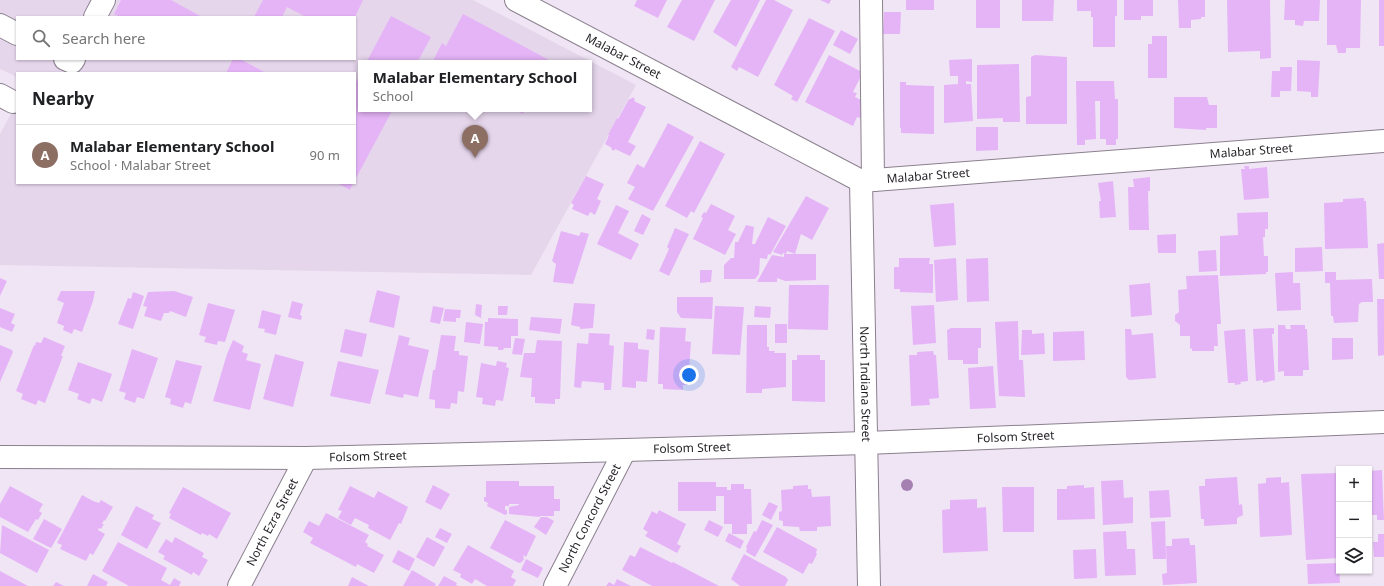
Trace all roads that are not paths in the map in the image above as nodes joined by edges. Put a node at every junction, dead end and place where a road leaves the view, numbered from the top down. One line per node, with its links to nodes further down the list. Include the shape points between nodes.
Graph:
1 (104, 0): 4 (street)
2 (516, 0): 8 (street, Malabar Street)
3 (871, 0): 8 (street, North Indiana Street)
4 (96, 16)
5 (0, 25): 6 (street)
6 (16, 33)
7 (1384, 141): 8 (street, Malabar Street)
8 (867, 181): 10 (street, North Indiana Street)
9 (1384, 422): 10 (street, Folsom Street)
10 (866, 443): 11 (street, Folsom Street); 16 (street, North Indiana Street)
11 (625, 450): 13 (street, Folsom Street); 15 (street, North Concord Street)
12 (0, 457): 13 (street, Folsom Street)
13 (306, 458): 14 (street, North Ezra Street)
14 (239, 586)
15 (555, 586)
16 (869, 586)

